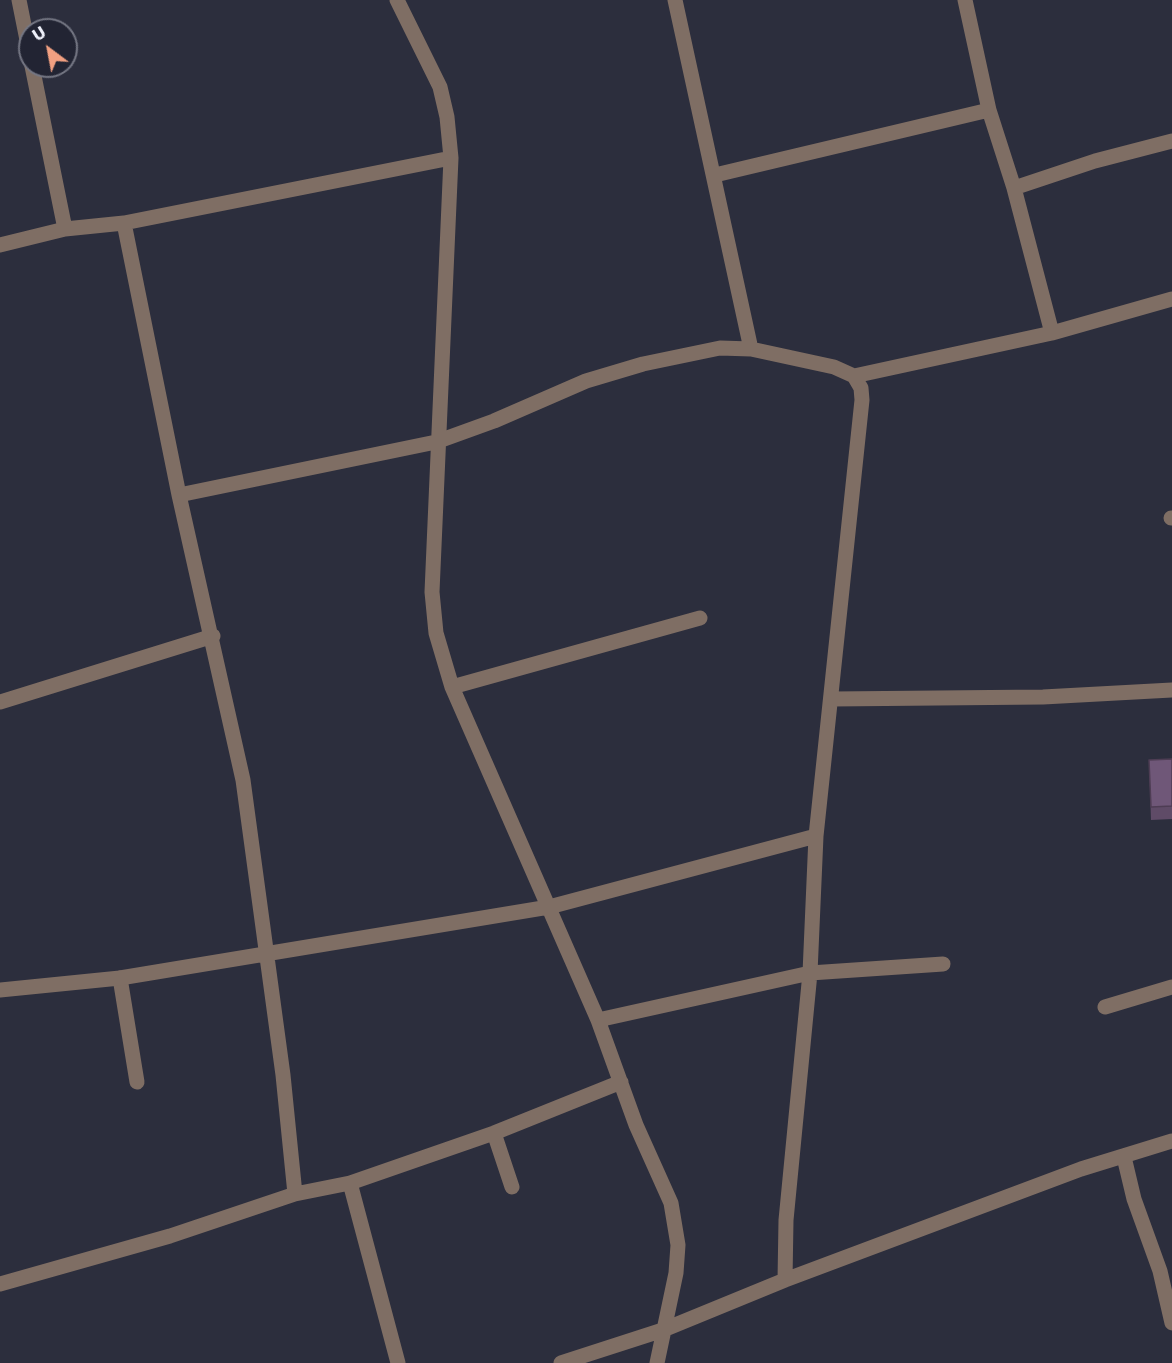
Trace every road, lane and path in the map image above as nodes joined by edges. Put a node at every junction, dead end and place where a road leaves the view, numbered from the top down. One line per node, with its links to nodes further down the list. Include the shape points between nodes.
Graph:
1 (19, 0): 5 (street)
2 (397, 0): 9 (street, via 440,87)
3 (675, 0): 10 (street)
4 (965, 0): 7 (street)
5 (23, 18)
6 (34, 78): 13 (street)
7 (989, 110): 10 (street); 11 (street)
8 (1172, 141): 11 (street)
9 (451, 158): 12 (street); 19 (street)
10 (715, 174): 17 (street)
11 (1014, 188): 16 (street)
12 (124, 224): 13 (street); 20 (street)
13 (65, 229): 14 (street)
14 (0, 244)
15 (1172, 299): 16 (street)
16 (1052, 333): 18 (street)
17 (751, 349): 18 (street); 19 (street, via 720,348 585,381)
18 (854, 375): 25 (street, via 862,399)
19 (436, 442): 20 (street); 23 (street, via 433,612)
20 (179, 495): 22 (street)
21 (700, 618): 23 (street)
22 (213, 636): 26 (street); 29 (street, via 243,780)
23 (452, 687): 28 (street)
24 (1172, 690): 25 (street, via 1043,697)
25 (832, 699): 27 (street)
26 (0, 702)
27 (816, 836): 28 (street); 31 (street)
28 (549, 907): 29 (street); 36 (street)
29 (267, 955): 32 (street); 44 (street)
30 (943, 964): 31 (street)
31 (810, 973): 36 (street); 45 (street, via 786,1220)
32 (120, 978): 34 (street); 37 (street)
33 (1172, 987): 35 (street)
34 (0, 990)
35 (1105, 1007)
36 (598, 1020): 38 (street)
37 (136, 1082)
38 (621, 1082): 39 (street); 48 (street, via 663,1183 677,1228 676,1273)
39 (494, 1133): 42 (street); 43 (street)
40 (1172, 1141): 41 (street)
41 (1124, 1157): 45 (street, via 1081,1169); 47 (street)
42 (350, 1183): 44 (street); 49 (street)
43 (513, 1187)
44 (295, 1194): 46 (street, via 170,1236)
45 (785, 1280): 48 (street)
46 (0, 1284)
47 (1172, 1323)
48 (663, 1330): 50 (street); 51 (street)
49 (398, 1363)
50 (561, 1363)
51 (657, 1363)

